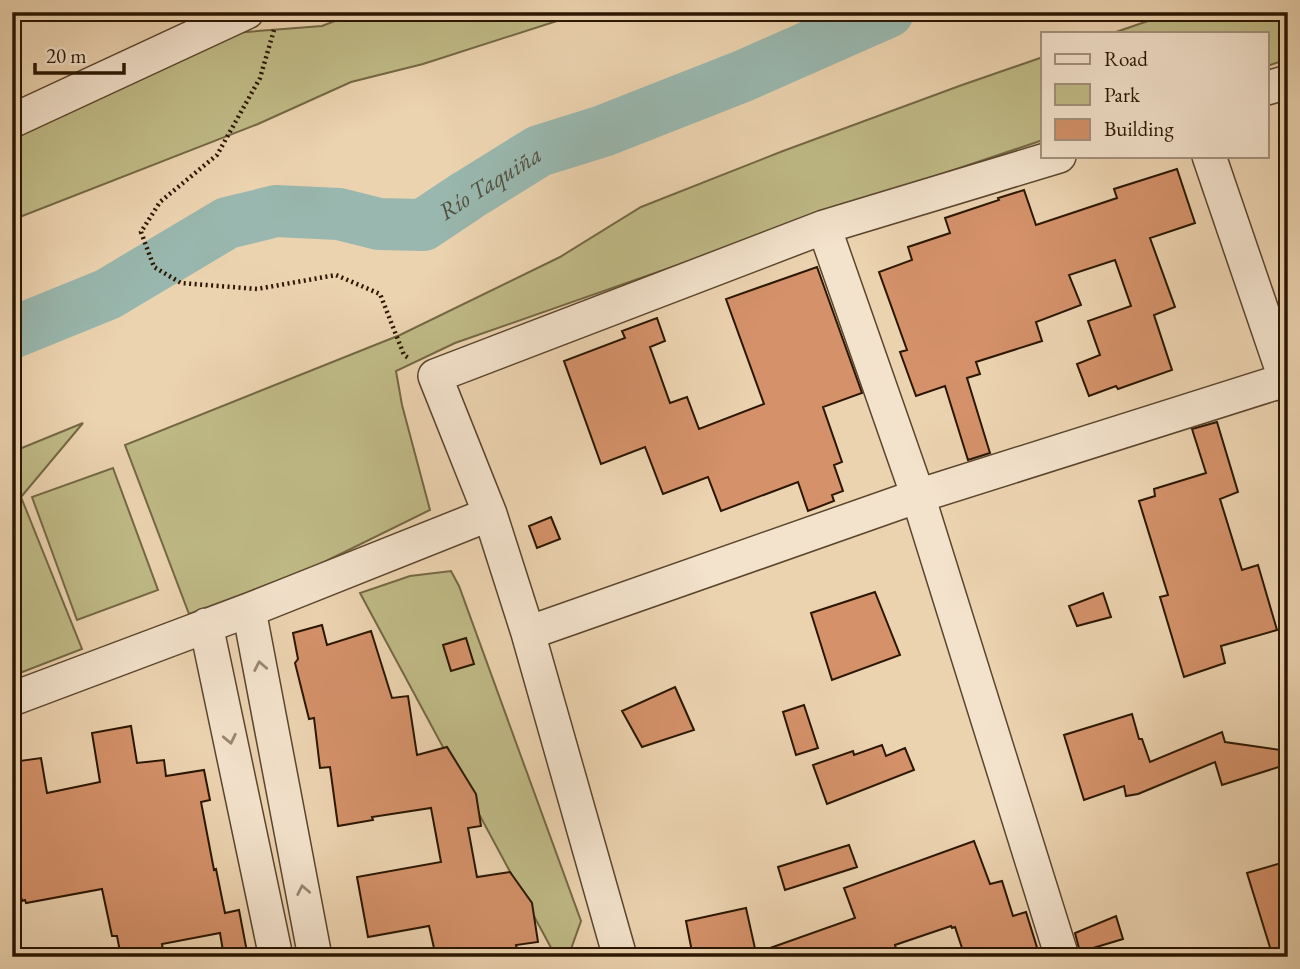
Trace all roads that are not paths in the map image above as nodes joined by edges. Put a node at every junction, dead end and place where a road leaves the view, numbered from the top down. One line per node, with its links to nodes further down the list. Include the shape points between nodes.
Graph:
1 (261, 19): 4 (street)
2 (1288, 82): 3 (street)
3 (1268, 89)
4 (12, 121)
5 (1052, 158): 7 (street)
6 (1210, 158): 8 (street)
7 (824, 227): 9 (street); 10 (street, via 435,376)
8 (1287, 382): 9 (street)
9 (918, 496): 13 (street); 18 (street)
10 (489, 514): 11 (street); 13 (street)
11 (249, 610): 12 (street); 16 (street, one-way to 11)
12 (206, 625): 14 (street); 15 (street, one-way to 15)
13 (528, 633): 17 (street)
14 (12, 699)
15 (276, 957)
16 (315, 957)
17 (620, 957)
18 (1062, 957)

